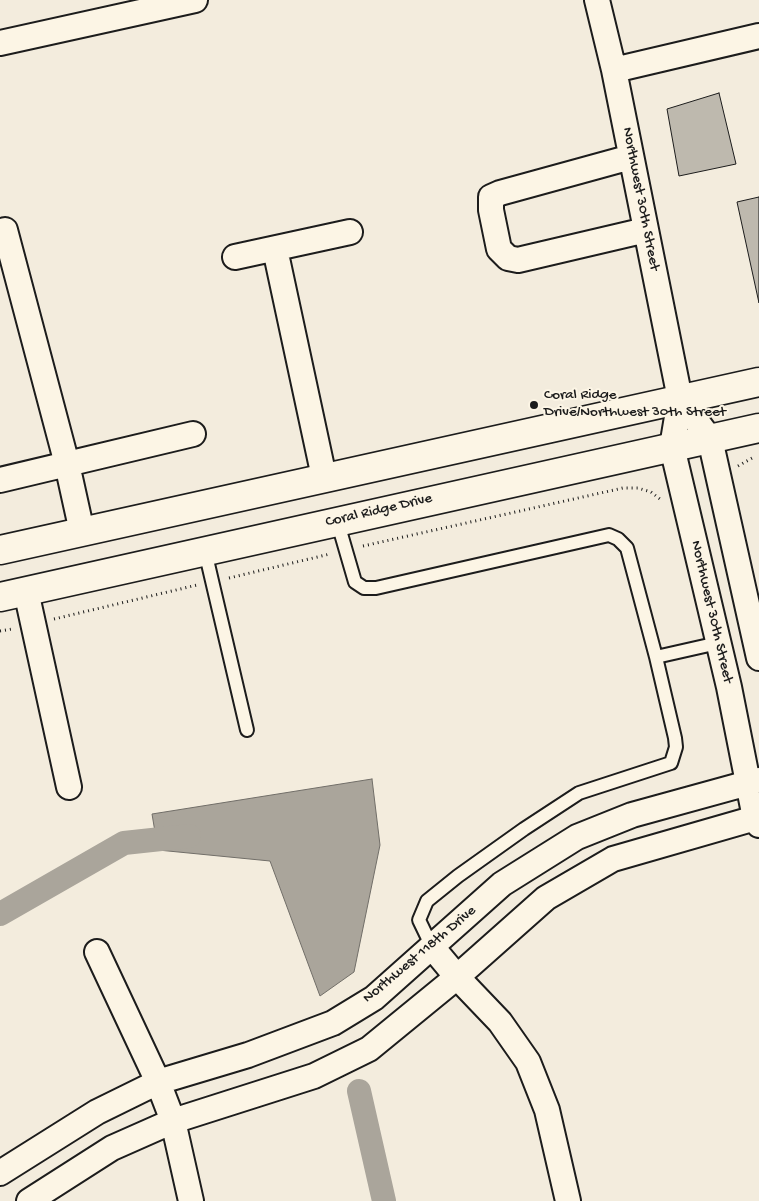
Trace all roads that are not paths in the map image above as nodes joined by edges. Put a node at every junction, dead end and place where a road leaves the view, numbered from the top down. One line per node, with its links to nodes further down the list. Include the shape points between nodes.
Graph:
1 (195, 0): 4 (street)
2 (597, 0): 5 (street, Northwest 30th Street)
3 (759, 36): 5 (street)
4 (0, 43)
5 (614, 70): 6 (street, Northwest 30th Street)
6 (632, 158): 8 (street, Northwest 30th Street); 8 (street, via 491,197 495,229 499,249 508,258 518,260)
7 (5, 230): 18 (street)
8 (646, 230): 13 (street, Northwest 30th Street)
9 (350, 232): 10 (street)
10 (275, 249): 11 (street); 19 (street)
11 (235, 257)
12 (759, 382): 13 (main road)
13 (680, 399): 16 (street, Northwest 30th Street); 17 (street, Northwest 30th Street); 19 (main road)
14 (759, 428): 16 (main road, Coral Ridge Drive)
15 (193, 434): 18 (street)
16 (710, 439): 17 (main road, Coral Ridge Drive); 29 (street, Northwest 30th Street)
17 (672, 447): 21 (main road, Coral Ridge Drive); 27 (street, Northwest 30th Street)
18 (67, 464): 20 (street); 22 (street)
19 (324, 478): 22 (main road)
20 (0, 480)
21 (338, 520): 24 (main road, Coral Ridge Drive); 28 (lane, via 356,582 364,588 376,588 609,535 627,548)
22 (82, 532): 23 (main road)
23 (0, 550)
24 (205, 551): 25 (main road, Coral Ridge Drive); 30 (lane)
25 (26, 591): 26 (main road, Coral Ridge Drive); 32 (street)
26 (0, 597)
27 (718, 643): 28 (lane); 31 (street, Northwest 30th Street)
28 (656, 656): 34 (lane, via 675,738 671,763 579,794 458,876 427,901 419,920)
29 (759, 658)
30 (247, 730)
31 (754, 781): 33 (street, Northwest 30th Street); 34 (street, Northwest 118th Drive, via 632,815 577,837 502,884)
32 (69, 787)
33 (758, 820): 36 (street, via 613,859 546,898)
34 (432, 947): 36 (street); 37 (street, Northwest 118th Drive, via 374,998 333,1023 248,1055)
35 (97, 952): 37 (street)
36 (457, 977): 38 (street, via 369,1049 314,1076); 42 (street, via 500,1022 528,1062 547,1110)
37 (158, 1082): 38 (street); 39 (street, Northwest 118th Drive, via 97,1112)
38 (173, 1120): 40 (street, via 112,1148); 41 (street)
39 (0, 1173)
40 (29, 1201)
41 (191, 1201)
42 (568, 1201)

